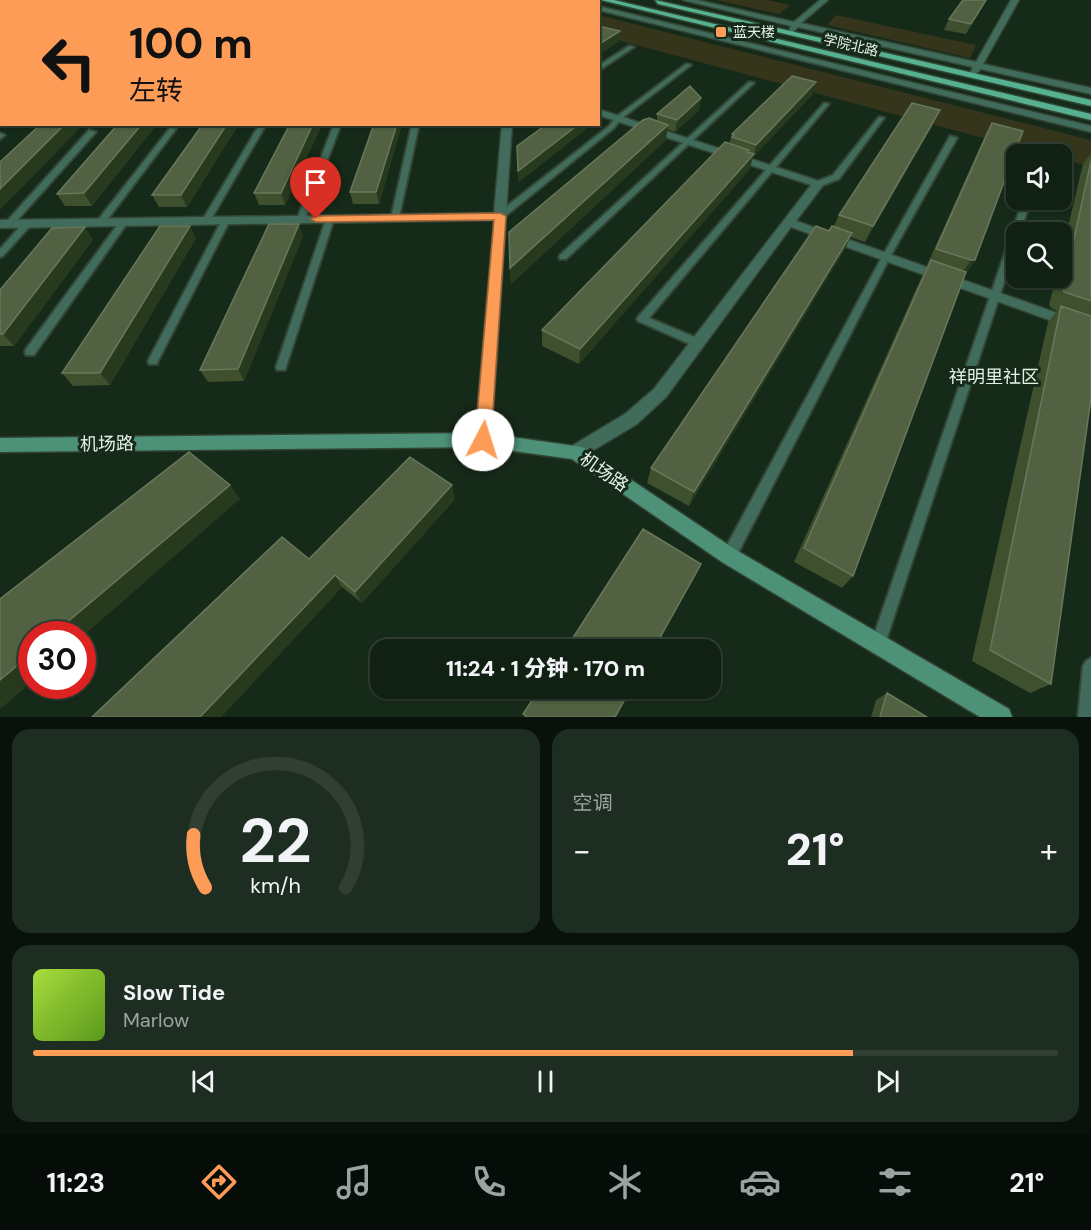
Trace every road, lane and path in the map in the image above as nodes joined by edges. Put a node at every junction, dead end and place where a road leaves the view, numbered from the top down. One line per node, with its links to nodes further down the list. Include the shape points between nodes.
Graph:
1 (605, 0): 8 (main road, 学院北路)
2 (649, 0): 7 (main road, 学院北路)
3 (687, 0): 7 (street)
4 (824, 0): 7 (street)
5 (1015, 0): 12 (street)
6 (600, 8): 10 (street)
7 (793, 29): 8 (main road); 12 (street); 14 (main road, 学院北路)
8 (780, 42): 10 (street); 20 (main road, 学院北路)
9 (631, 47): 13 (lane)
10 (773, 51): 28 (street)
11 (688, 65): 21 (lane)
12 (977, 65): 14 (street); 16 (street)
13 (600, 68)
14 (973, 76): 17 (main road, 学院北路)
15 (751, 83): 31 (lane)
16 (1091, 91)
17 (1091, 103)
18 (826, 104): 32 (lane)
19 (600, 112): 21 (street)
20 (1091, 117)
21 (618, 118): 31 (street); 35 (lane, via 612,127)
22 (881, 118): 33 (lane, via 836,177)
23 (337, 126): 37 (lane)
24 (416, 126): 36 (lane)
25 (507, 126): 35 (street)
26 (260, 128): 40 (lane)
27 (172, 129): 41 (lane)
28 (1091, 129)
29 (92, 132): 44 (lane)
30 (953, 138): 48 (lane)
31 (688, 140): 32 (street); 47 (lane)
32 (772, 168): 33 (street); 51 (lane, via 642,319)
33 (818, 184): 43 (street)
34 (1024, 210): 49 (lane)
35 (500, 216): 36 (street); 55 (street)
36 (395, 218): 38 (street)
37 (301, 219): 38 (street); 39 (street)
38 (330, 219): 54 (lane)
39 (226, 220): 40 (street); 53 (lane)
40 (206, 221): 42 (street)
41 (101, 222): 42 (street); 45 (street)
42 (124, 222): 52 (lane)
43 (789, 222): 48 (street); 51 (street)
44 (5, 223): 45 (street)
45 (27, 224): 46 (lane)
46 (0, 254)
47 (563, 257)
48 (886, 257): 49 (street); 58 (lane)
49 (995, 296): 50 (street); 59 (lane)
50 (1091, 330)
51 (698, 343): 57 (street, via 660,393 631,419)
52 (30, 352)
53 (153, 361)
54 (281, 367)
55 (483, 440): 56 (street, 机场路); 57 (street, 机场路)
56 (0, 445)
57 (576, 452): 58 (street, 机场路)
58 (729, 556): 59 (street, 机场路)
59 (878, 644): 61 (street, 机场路)
60 (1091, 666): 62 (lane)
61 (1000, 717)
62 (1086, 717)

